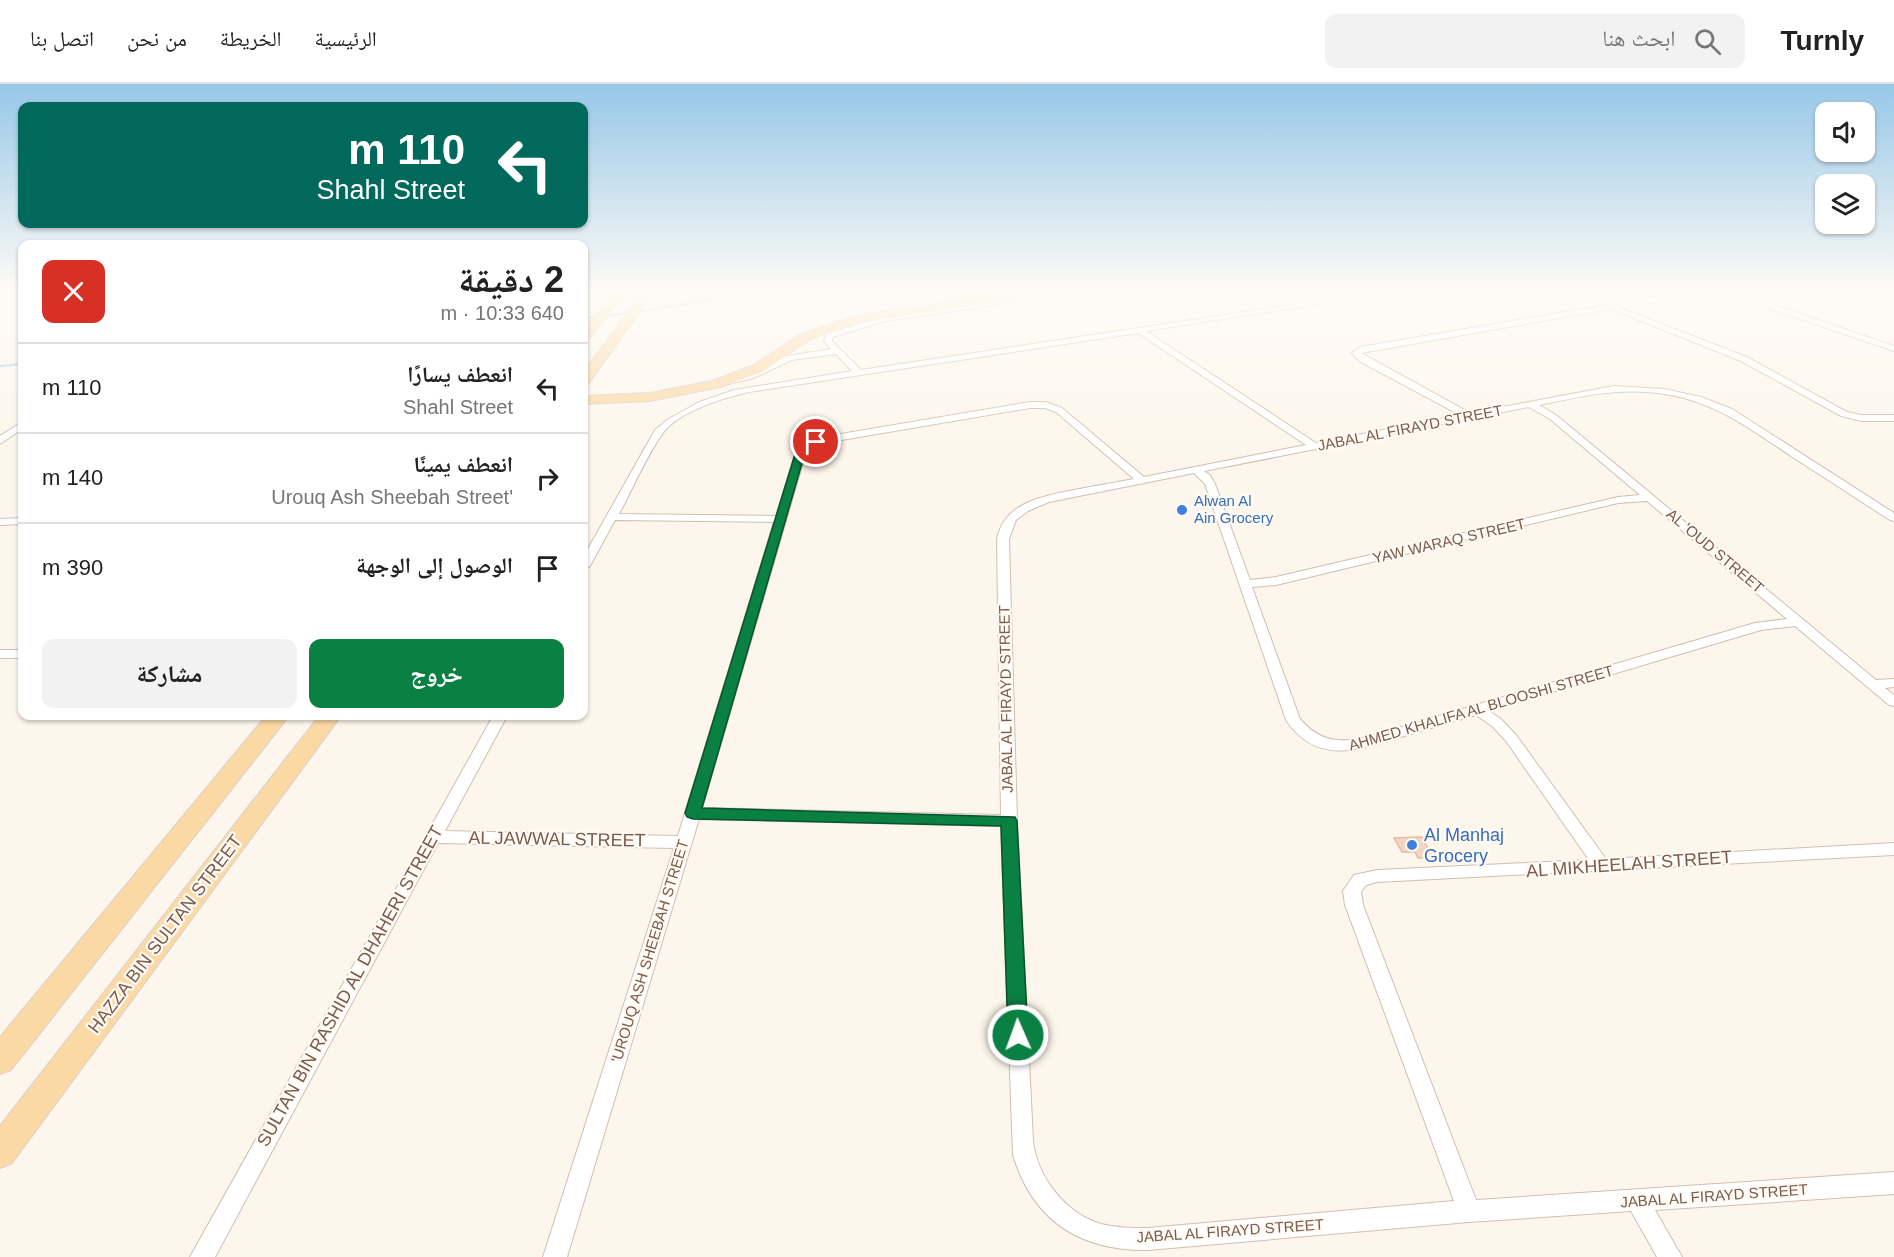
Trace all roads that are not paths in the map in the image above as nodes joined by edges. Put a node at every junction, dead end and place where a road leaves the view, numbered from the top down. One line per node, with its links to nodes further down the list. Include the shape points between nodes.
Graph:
1 (609, 344): 13 (main road)
2 (781, 344): 17 (main road, via 728,375)
3 (793, 344): 15 (main road, via 757,369)
4 (830, 344): 11 (street)
5 (1050, 344): 12 (street)
6 (1160, 344): 28 (street)
7 (1395, 344): 22 (street, via 1363,349 1356,354)
8 (1705, 344): 23 (street, via 1744,359 1844,414)
9 (1876, 344): 10 (street)
10 (1894, 350)
11 (837, 351): 12 (street); 15 (street, via 790,358 748,377)
12 (859, 373): 32 (street, via 741,391 679,414 654,439)
13 (588, 374)
14 (588, 378): 17 (main road)
15 (726, 381): 16 (main road)
16 (680, 392): 19 (main road); 21 (main road)
17 (629, 394): 18 (main road)
18 (588, 396)
19 (588, 400)
20 (1532, 405): 22 (street, JABAL AL FIRAYD STREET); 31 (street, AL 'OUD STREET, via 1553,417); 33 (street, JABAL AL FIRAYD STREET, via 1624,389 1668,392 1712,403 1748,422)
21 (588, 411)
22 (1470, 417): 28 (street, JABAL AL FIRAYD STREET)
23 (1894, 418)
24 (18, 428): 26 (street)
25 (0, 432): 26 (street)
26 (13, 432): 27 (street)
27 (0, 441)
28 (1315, 447): 29 (street, JABAL AL FIRAYD STREET)
29 (1196, 470): 30 (street, JABAL AL FIRAYD STREET); 36 (street, AHMED KHALIFA AL BLOOSHI STREET, via 1210,484)
30 (1142, 480): 34 (street, 'UROUQ ASH SHEEBAH STREET, via 1059,410 1030,405 809,444 801,451); 48 (street, JABAL AL FIRAYD STREET, via 1034,504 1014,515 1004,531)
31 (1651, 498): 36 (street, YAW WARAQ STREET, via 1618,500 1276,581); 37 (street, AL 'OUD STREET)
32 (611, 517): 34 (street); 35 (street)
33 (1894, 518)
34 (780, 519): 47 (street, 'UROUQ ASH SHEEBAH STREET)
35 (588, 559)
36 (1246, 584): 43 (street, AHMED KHALIFA AL BLOOSHI STREET, via 1293,720 1302,733 1315,741 1346,747)
37 (1799, 622): 41 (street, AL 'OUD STREET); 43 (street, AHMED KHALIFA AL BLOOSHI STREET, via 1760,626)
38 (0, 654): 39 (street)
39 (18, 654)
40 (1894, 683): 41 (street)
41 (1873, 684): 42 (street, AL 'OUD STREET)
42 (1894, 702)
43 (1480, 711): 52 (street, via 1511,738)
44 (275, 720): 53 (main road)
45 (327, 720): 54 (main road, HAZZA BIN SULTAN STREET)
46 (498, 720): 49 (street, SULTAN BIN RASHID AL DHAHERI STREET)
47 (693, 813): 48 (street); 50 (street, 'UROUQ ASH SHEEBAH STREET)
48 (1009, 821): 57 (street, JABAL AL FIRAYD STREET, via 1024,1155 1044,1197 1061,1214 1089,1230 1115,1238 1148,1239)
49 (432, 837): 50 (street, AL JAWWAL STREET); 58 (street, SULTAN BIN RASHID AL DHAHERI STREET)
50 (683, 842): 59 (street, 'UROUQ ASH SHEEBAH STREET)
51 (1894, 849): 52 (street, AL MIKHEELAH STREET)
52 (1601, 864): 57 (street, AL MIKHEELAH STREET, via 1368,877 1360,880 1352,891)
53 (0, 1060)
54 (0, 1152)
55 (1894, 1183): 56 (street, JABAL AL FIRAYD STREET)
56 (1637, 1201): 57 (street, JABAL AL FIRAYD STREET); 60 (street)
57 (1469, 1211)
58 (202, 1257)
59 (555, 1257)
60 (1670, 1257)

